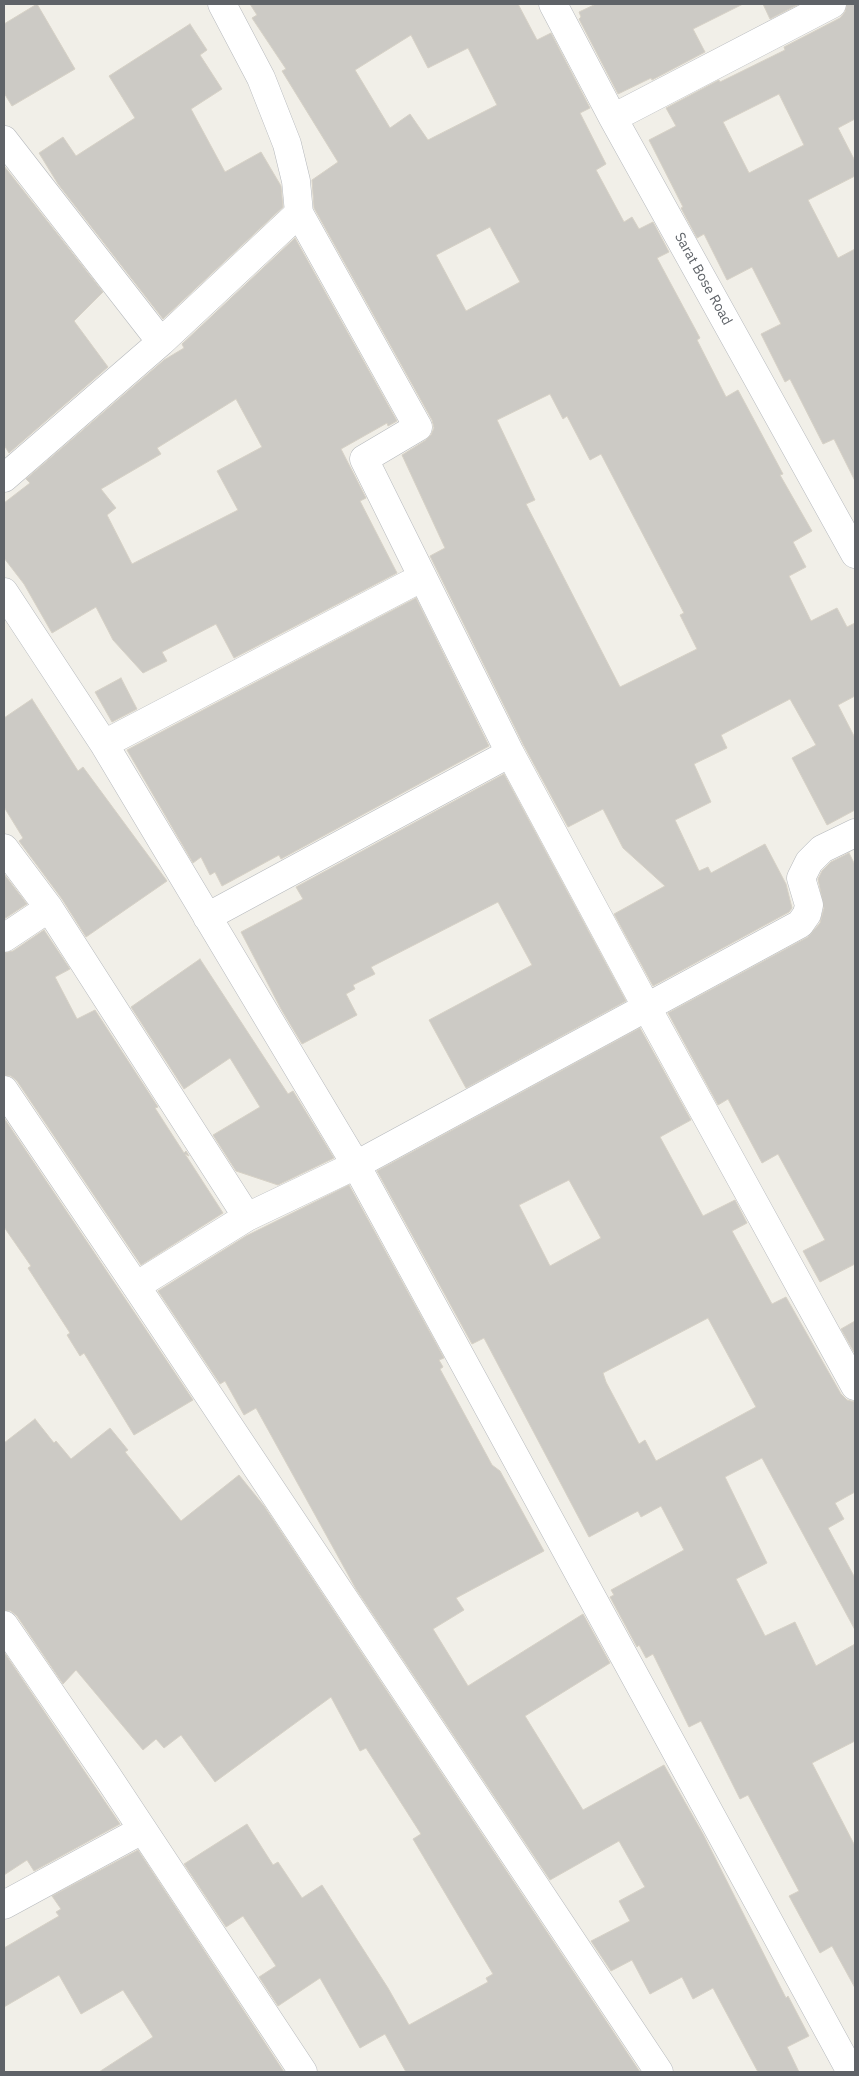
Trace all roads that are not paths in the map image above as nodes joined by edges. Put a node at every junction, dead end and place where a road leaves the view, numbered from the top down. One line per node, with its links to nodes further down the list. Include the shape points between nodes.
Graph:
1 (222, 4): 6 (street, via 261,78 287,144 296,181)
2 (553, 4): 4 (street, Sarat Bose Road)
3 (832, 4): 4 (street)
4 (613, 118): 9 (street, Sarat Bose Road)
5 (4, 140): 7 (street)
6 (299, 213): 7 (street); 10 (street, via 418,427 364,459)
7 (161, 342): 8 (street)
8 (4, 478)
9 (855, 554)
10 (421, 578): 12 (street); 13 (street)
11 (4, 592): 12 (street)
12 (104, 744): 17 (street)
13 (510, 753): 17 (street); 19 (street)
14 (855, 834): 19 (street, via 822,849 808,862 802,878 809,906 800,924)
15 (4, 848): 16 (street)
16 (49, 908): 18 (street); 22 (street)
17 (207, 917): 21 (street)
18 (4, 938)
19 (646, 1006): 21 (street); 24 (street)
20 (4, 1090): 23 (street)
21 (356, 1166): 22 (street); 30 (street)
22 (247, 1217): 23 (street)
23 (136, 1286): 29 (street)
24 (855, 1386)
25 (4, 1625): 26 (street)
26 (142, 1830): 27 (street); 28 (street)
27 (4, 1905)
28 (303, 2072)
29 (659, 2072)
30 (851, 2072)

